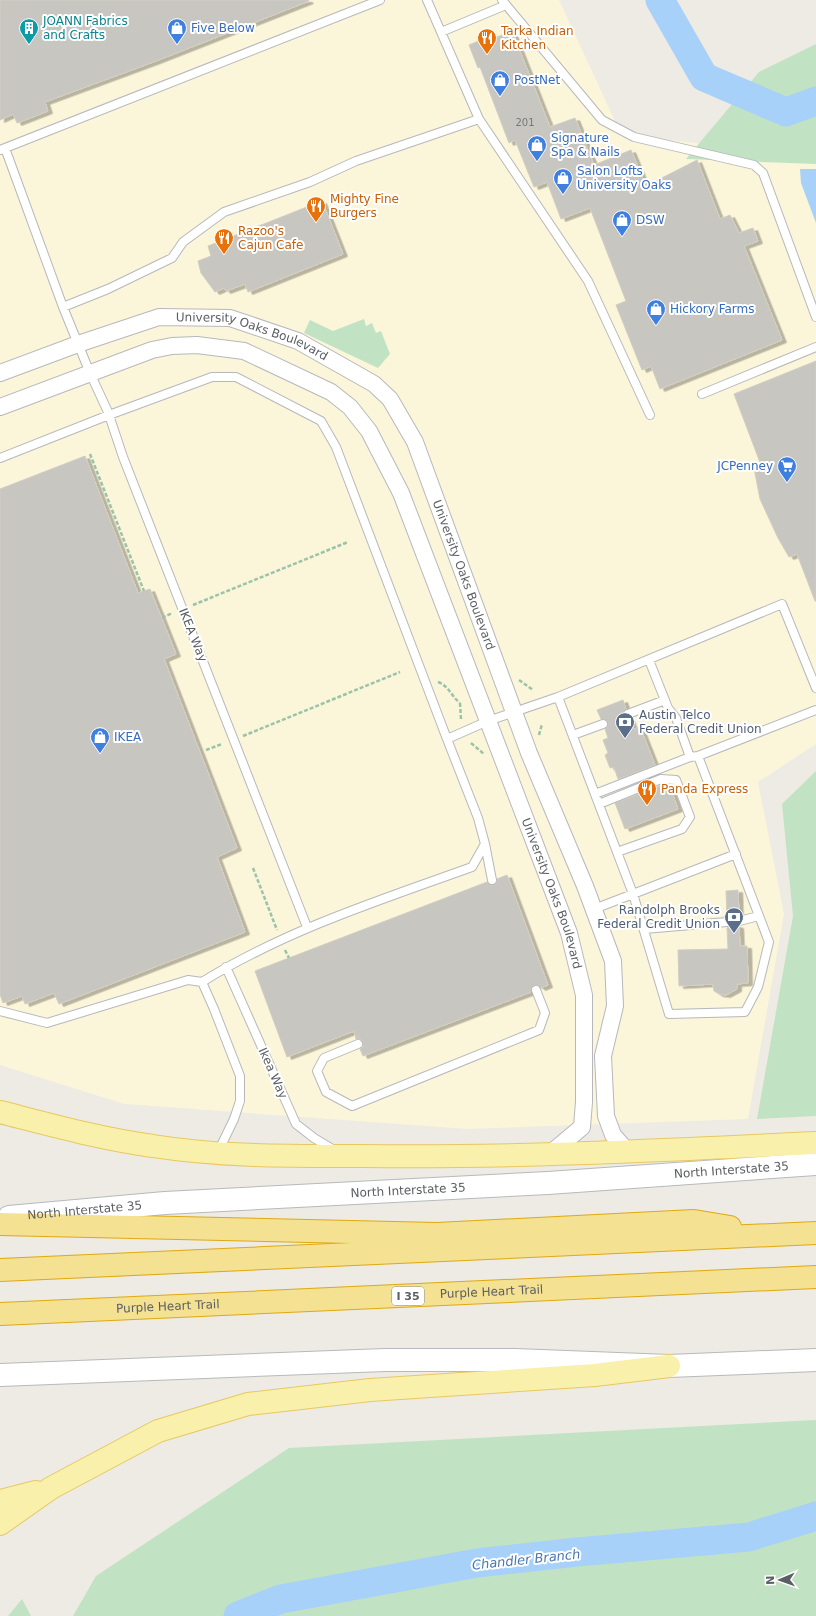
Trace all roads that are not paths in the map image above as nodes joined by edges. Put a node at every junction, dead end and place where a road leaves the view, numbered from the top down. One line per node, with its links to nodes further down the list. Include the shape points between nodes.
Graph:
1 (380, 0): 6 (lane)
2 (427, 0): 4 (lane)
3 (504, 2): 4 (lane); 8 (lane, via 602,120 634,137 754,165 763,173)
4 (441, 32): 5 (lane)
5 (479, 119): 7 (lane, via 356,161 310,182 224,212 183,242 172,258 108,289); 15 (lane, via 588,280)
6 (2, 149): 7 (lane, IKEA Way)
7 (63, 307): 9 (lane, IKEA Way)
8 (816, 317)
9 (78, 344): 11 (street, University Oaks Boulevard); 12 (lane, IKEA Way); 23 (street, University Oaks Boulevard, via 159,317 230,318 298,340 374,384 390,399 415,442)
10 (816, 347): 13 (lane)
11 (0, 373)
12 (90, 373): 14 (street, University Oaks Boulevard); 16 (lane, IKEA Way); 25 (street, University Oaks Boulevard, via 152,350 172,346 197,345 244,351 331,392 350,407 369,431 401,493)
13 (702, 394)
14 (0, 407)
15 (650, 414)
16 (109, 415): 17 (lane); 28 (lane, via 212,377 236,377 321,421 338,453); 41 (lane, IKEA Way, via 123,457)
17 (0, 458)
18 (649, 660): 19 (lane, via 782,604); 20 (lane); 21 (lane)
19 (816, 688)
20 (558, 697): 23 (lane); 27 (lane)
21 (665, 700): 24 (lane); 29 (lane)
22 (816, 710): 29 (lane)
23 (514, 712): 25 (lane); 37 (street, University Oaks Boulevard)
24 (628, 714)
25 (488, 721): 28 (lane); 51 (street, University Oaks Boulevard, via 569,933 584,995 582,1127)
26 (602, 724): 27 (lane)
27 (573, 735): 30 (lane)
28 (447, 739): 32 (lane, via 478,818)
29 (694, 757): 30 (lane); 34 (lane)
30 (595, 794): 31 (lane)
31 (599, 804): 33 (lane); 33 (lane, via 661,779 676,780 690,817 682,829)
32 (485, 844): 35 (lane); 41 (lane, via 472,867)
33 (617, 852): 36 (lane)
34 (736, 854): 36 (lane); 38 (lane)
35 (492, 880)
36 (633, 894): 37 (lane); 42 (lane)
37 (594, 909): 50 (street, University Oaks Boulevard, via 613,961 615,1006 603,1056 606,1116 613,1135)
38 (759, 916): 39 (lane); 42 (lane, via 769,942 758,987 744,1012 670,1014)
39 (739, 921)
40 (727, 922): 42 (lane)
41 (307, 928): 43 (lane)
42 (644, 929)
43 (226, 967): 44 (lane); 53 (lane, Ikea Way, via 296,1124 314,1138)
44 (202, 982): 46 (lane, via 188,980 47,1023); 52 (lane, via 240,1076 240,1101)
45 (536, 990): 47 (lane, via 545,1013 539,1030 352,1106 326,1092 317,1071 324,1058)
46 (0, 1011)
47 (358, 1044)
48 (0, 1112): 52 (main road, via 106,1138 154,1147)
49 (816, 1143): 50 (main road)
50 (628, 1152): 51 (main road)
51 (551, 1153): 53 (main road, via 419,1157)
52 (217, 1154): 53 (main road)
53 (346, 1156)
54 (816, 1164): 55 (main road, North Interstate 35, via 548,1183 165,1203)
55 (0, 1217)
56 (0, 1224): 58 (highway, via 437,1234 694,1221)
57 (816, 1233): 58 (highway)
58 (772, 1235): 59 (highway)
59 (0, 1270)
60 (816, 1277): 61 (highway, Purple Heart Trail / I 35)
61 (0, 1314)
62 (816, 1360): 63 (main road)
63 (669, 1366): 64 (main road, via 515,1360 385,1360); 65 (main road, via 595,1375 370,1390 248,1404 158,1431)
64 (0, 1375)
65 (51, 1488): 66 (main road); 67 (main road)
66 (0, 1501)
67 (0, 1524)

